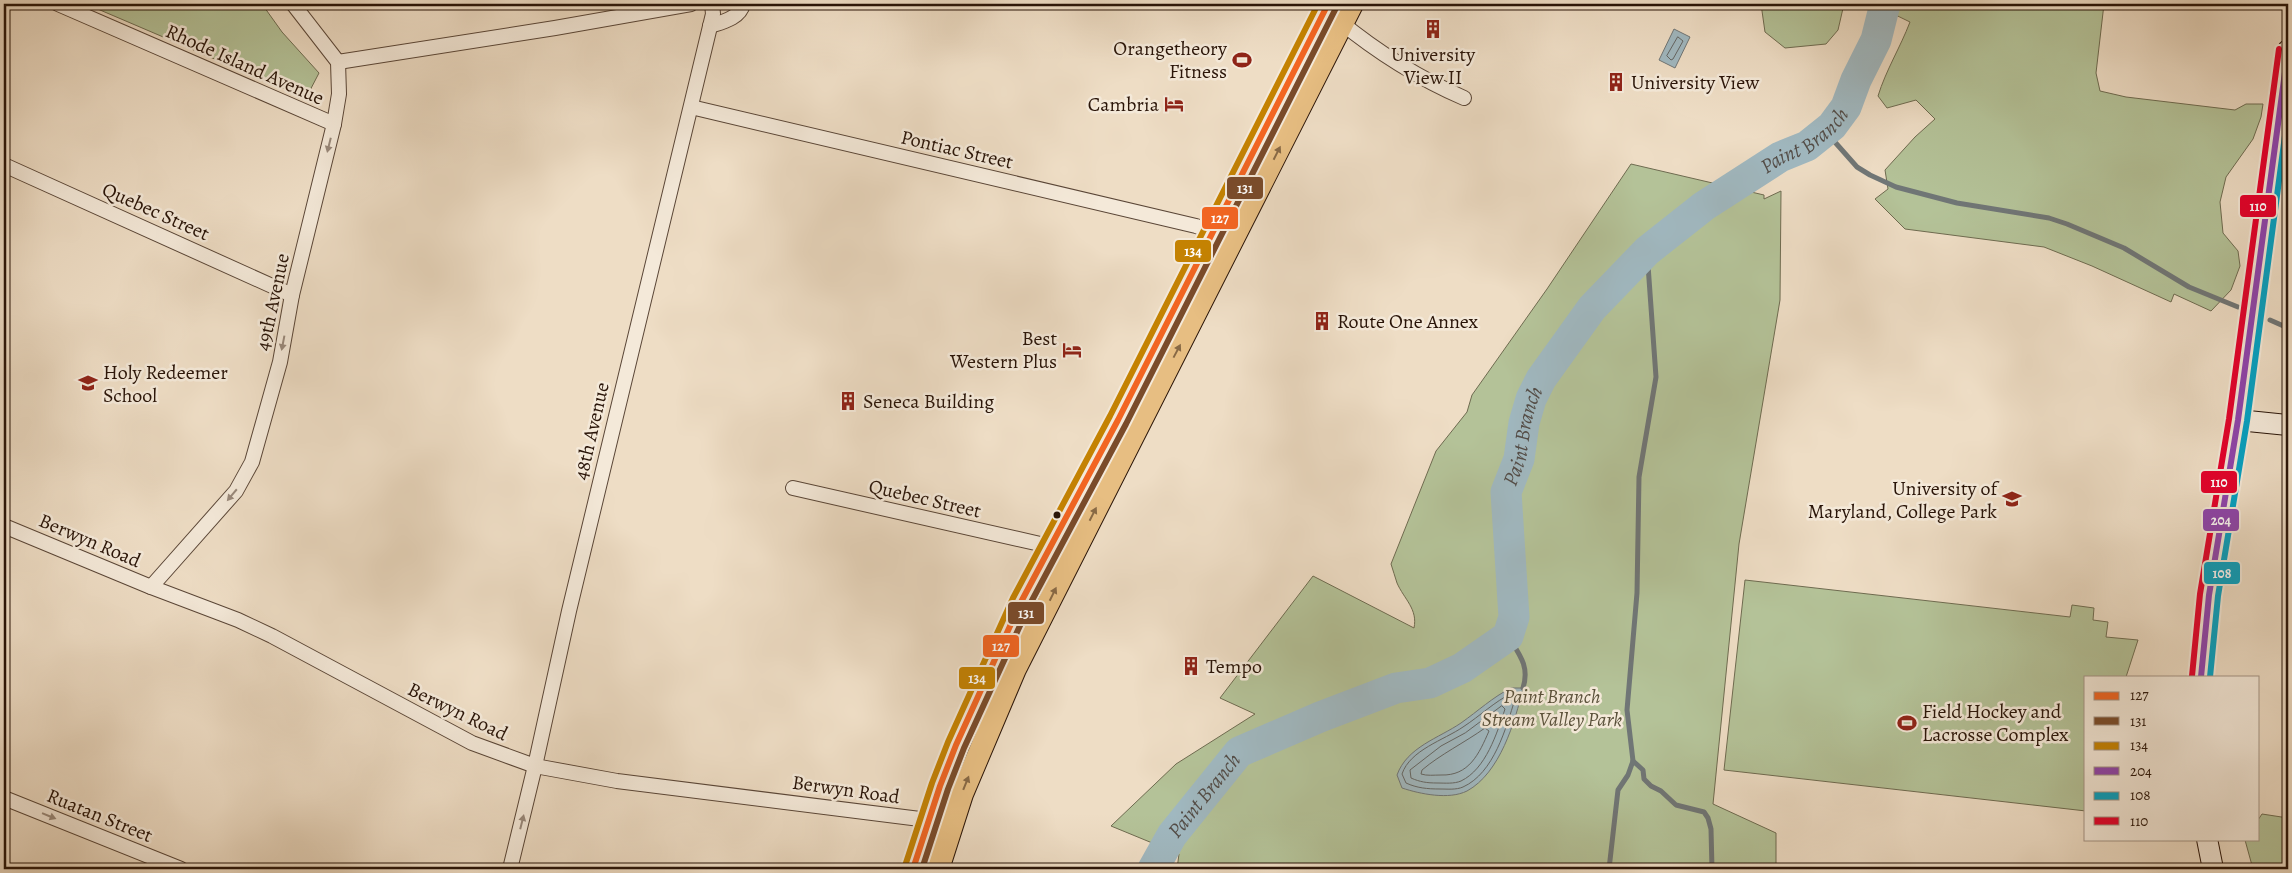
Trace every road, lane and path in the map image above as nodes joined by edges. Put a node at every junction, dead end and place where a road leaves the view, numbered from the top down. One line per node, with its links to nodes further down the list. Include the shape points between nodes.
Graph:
1 (58, 4): 13 (street, Rhode Island Avenue)
2 (293, 4): 9 (street)
3 (691, 4): 9 (street)
4 (712, 4): 7 (street, 48th Avenue)
5 (743, 4): 7 (street, via 731,19)
6 (1334, 9): 10 (street, via 1378,52 1421,78); 15 (main road); 31 (main road, one-way to 6, via 962,794 1015,669)
7 (710, 26): 11 (street, 48th Avenue)
8 (2288, 50): 12 (street)
9 (338, 62): 13 (street, 49th Avenue, via 339,94)
10 (1464, 98)
11 (691, 107): 15 (street, Pontiac Street); 24 (street, 48th Avenue, via 571,602)
12 (2284, 123): 17 (street)
13 (334, 124): 16 (street, 49th Avenue, one-way to 16)
14 (4, 165): 16 (street, Quebec Street)
15 (1214, 232): 21 (main road)
16 (292, 295): 22 (street, 49th Avenue, one-way to 22, via 280,362 247,474 236,491)
17 (2238, 420): 18 (street); 23 (street, via 2209,595)
18 (2288, 426)
19 (793, 488): 21 (street, Quebec Street)
20 (4, 526): 22 (street, Berwyn Road)
21 (1050, 546): 26 (main road, via 972,709)
22 (151, 587): 24 (street, Berwyn Road, via 246,624 472,743)
23 (2201, 676)
24 (535, 766): 26 (street, Berwyn Road, via 617,781); 29 (street, 48th Avenue, one-way to 24)
25 (4, 798): 28 (street, Ruatan Street, one-way to 28)
26 (928, 820): 30 (main road)
27 (2207, 840): 32 (street)
28 (181, 869)
29 (510, 869)
30 (913, 869)
31 (938, 869)
32 (2213, 869)

